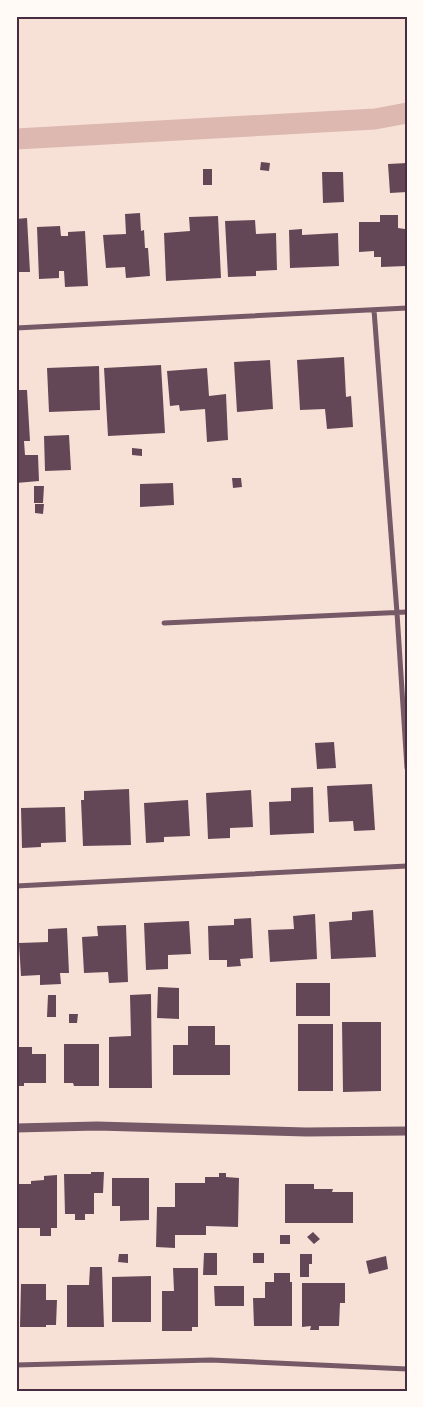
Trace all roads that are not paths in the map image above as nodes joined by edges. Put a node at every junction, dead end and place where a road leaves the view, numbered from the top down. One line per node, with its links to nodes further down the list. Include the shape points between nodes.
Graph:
1 (407, 308): 2 (street)
2 (374, 310): 3 (street); 5 (street)
3 (16, 328)
4 (407, 612): 5 (street)
5 (397, 613): 6 (street); 7 (street)
6 (164, 623)
7 (407, 768)
8 (407, 866): 9 (street)
9 (16, 886)
10 (16, 1128): 11 (street, via 97,1126 306,1132)
11 (407, 1131)
12 (16, 1365): 13 (street, via 211,1360)
13 (407, 1369)

